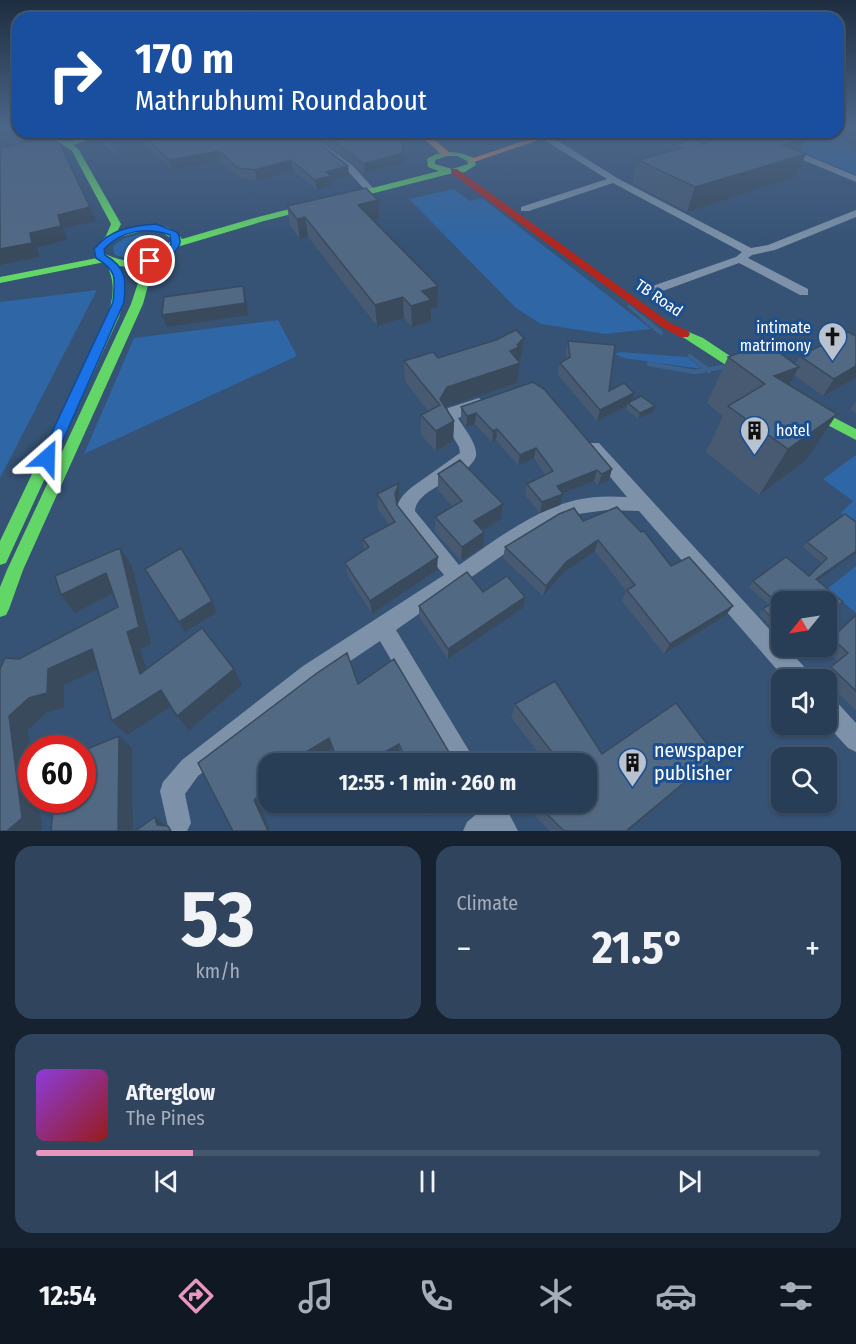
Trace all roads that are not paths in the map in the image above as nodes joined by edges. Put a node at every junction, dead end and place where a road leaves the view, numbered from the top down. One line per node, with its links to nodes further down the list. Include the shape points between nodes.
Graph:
1 (84, 167): 14 (main road, via 116,224)
2 (348, 167): 11 (street)
3 (430, 167): 11 (main road)
4 (444, 167): 11 (main road)
5 (463, 167): 23 (main road, TB Road, via 666,325)
6 (464, 167): 12 (main road)
7 (593, 167): 10 (street)
8 (827, 167): 9 (street)
9 (856, 179)
10 (614, 180): 12 (street); 17 (street)
11 (368, 188): 15 (main road)
12 (525, 209): 22 (main road)
13 (856, 213): 17 (street)
14 (110, 237): 15 (main road, via 138,224 162,228); 18 (main road)
15 (173, 238): 16 (main road)
16 (162, 256): 18 (main road, via 136,264); 32 (main road, via 145,277 137,304)
17 (744, 256): 21 (street); 22 (street)
18 (105, 257): 19 (main road); 20 (main road); 30 (main road, via 121,278 113,317)
19 (0, 271)
20 (0, 280)
21 (804, 292)
22 (645, 293): 23 (main road, via 688,324)
23 (699, 341): 24 (main road, TB Road)
24 (763, 384)
25 (497, 397): 31 (street, via 453,412 450,418 468,447 468,455 462,464 406,505 406,513)
26 (791, 400): 28 (main road)
27 (582, 434): 29 (street)
28 (856, 435)
29 (643, 504): 31 (street, via 576,507 511,540); 34 (street)
30 (0, 558)
31 (457, 577): 33 (street)
32 (0, 609)
33 (384, 627): 37 (street); 39 (street, via 311,674 190,768 172,791)
34 (791, 669)
35 (837, 719): 36 (street)
36 (856, 740)
37 (458, 753)
38 (497, 816): 40 (street)
39 (178, 823)
40 (476, 831)

